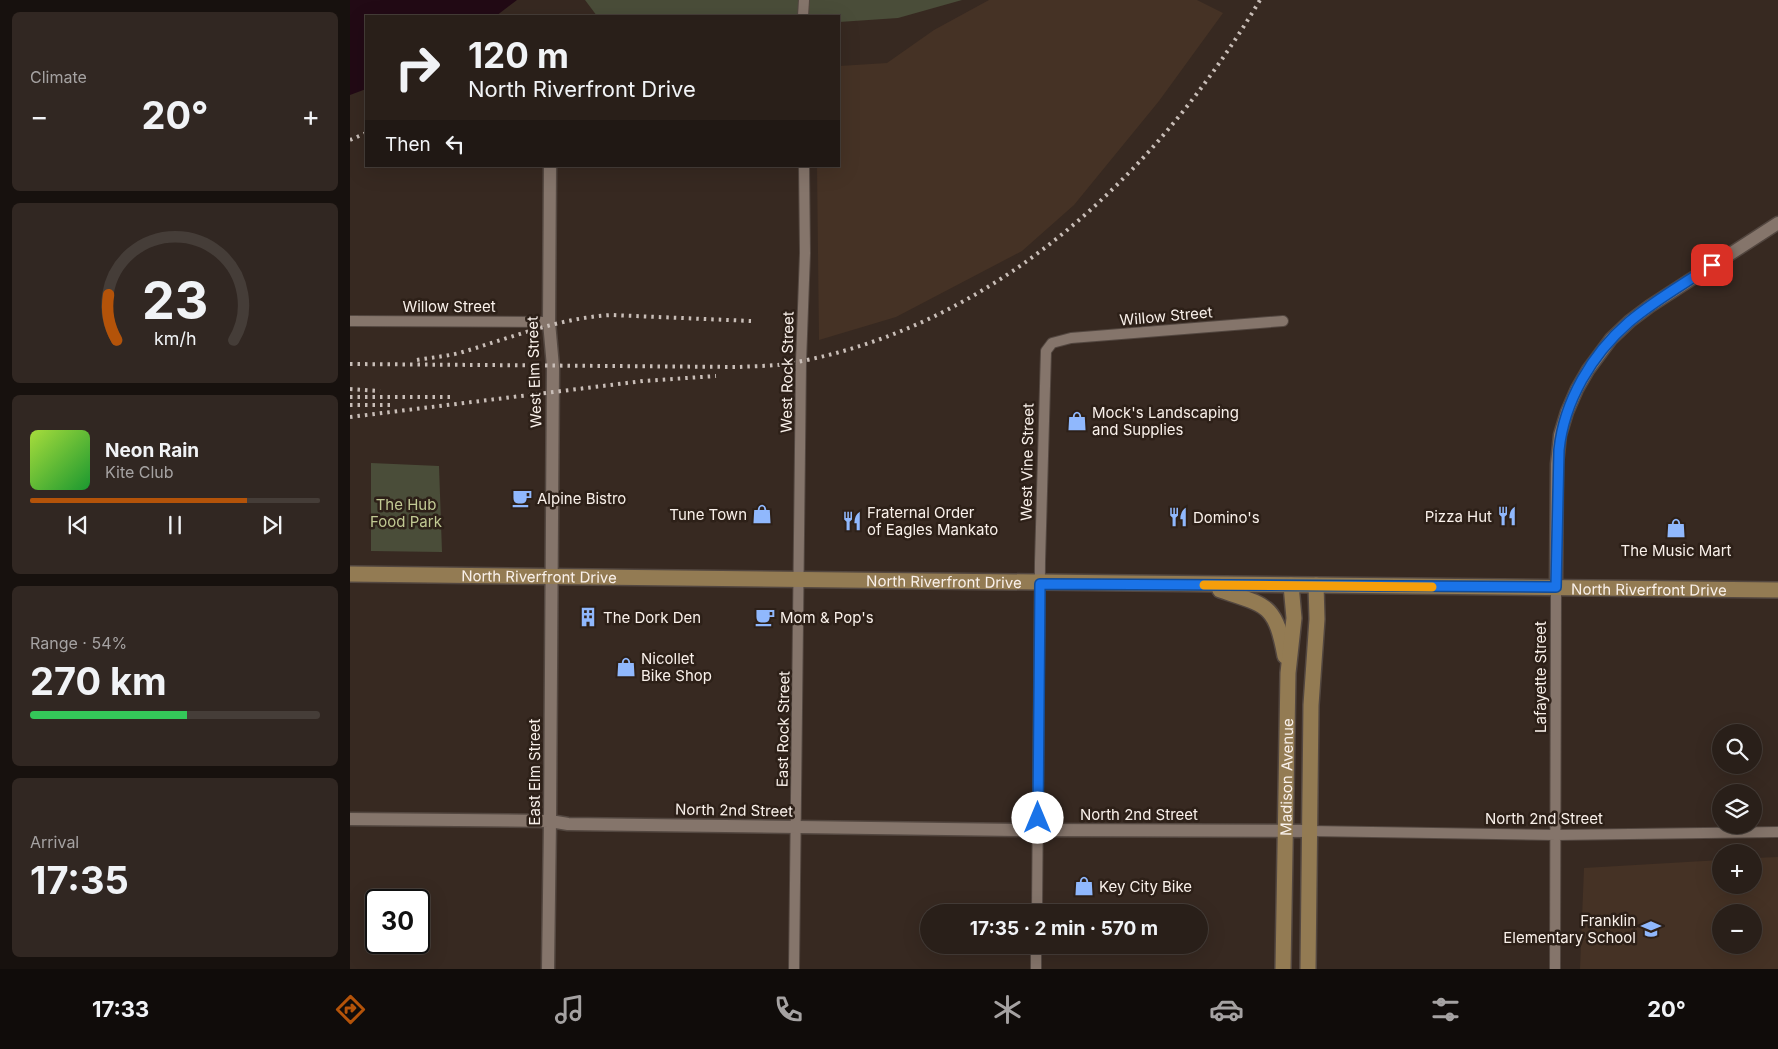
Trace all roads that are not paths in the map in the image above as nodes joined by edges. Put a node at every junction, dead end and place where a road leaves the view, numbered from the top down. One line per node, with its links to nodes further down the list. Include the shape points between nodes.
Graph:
1 (804, 0): 2 (street)
2 (803, 15)
3 (550, 167): 8 (street, West Elm Street)
4 (804, 167): 12 (street, West Rock Street)
5 (1778, 223): 17 (street, Lafayette Street, via 1630,321 1601,351 1577,389 1559,445)
6 (350, 321): 8 (street, Willow Street)
7 (1283, 321): 9 (street, Willow Street, via 1072,338)
8 (549, 322): 11 (street, West Elm Street, via 553,367)
9 (1052, 343): 13 (street, West Vine Street, via 1044,361)
10 (350, 574): 11 (main road, North Riverfront Drive)
11 (551, 576): 12 (main road, North Riverfront Drive); 21 (street, East Elm Street)
12 (799, 579): 13 (main road, North Riverfront Drive); 22 (street, East Rock Street)
13 (1040, 584): 14 (main road, North Riverfront Drive); 24 (street, West Vine Street)
14 (1207, 585): 15 (main road, North Riverfront Drive); 19 (main road, via 1254,601 1269,611 1278,626)
15 (1291, 585): 16 (main road, North Riverfront Drive); 19 (main road, Madison Avenue, via 1294,618)
16 (1316, 586): 17 (main road, North Riverfront Drive); 25 (main road, Madison Avenue)
17 (1556, 587): 18 (main road, North Riverfront Drive); 27 (street, Lafayette Street)
18 (1778, 590)
19 (1288, 673): 23 (main road, Madison Avenue)
20 (350, 819): 21 (street, North 2nd Street)
21 (550, 821): 22 (street, North 2nd Street); 30 (street, East Elm Street)
22 (796, 828): 24 (street, North 2nd Street); 31 (street, East Rock Street)
23 (1285, 830): 24 (street, North 2nd Street); 25 (street, North 2nd Street); 33 (main road, Madison Avenue)
24 (1038, 831): 28 (street, West Vine Street)
25 (1310, 831): 27 (street, North 2nd Street); 34 (main road, Madison Avenue)
26 (1778, 832): 27 (street, North 2nd Street)
27 (1556, 835): 35 (street, Lafayette Street)
28 (1037, 904)
29 (1036, 954): 32 (street)
30 (548, 969)
31 (794, 969)
32 (1036, 969)
33 (1283, 969)
34 (1308, 969)
35 (1555, 969)

